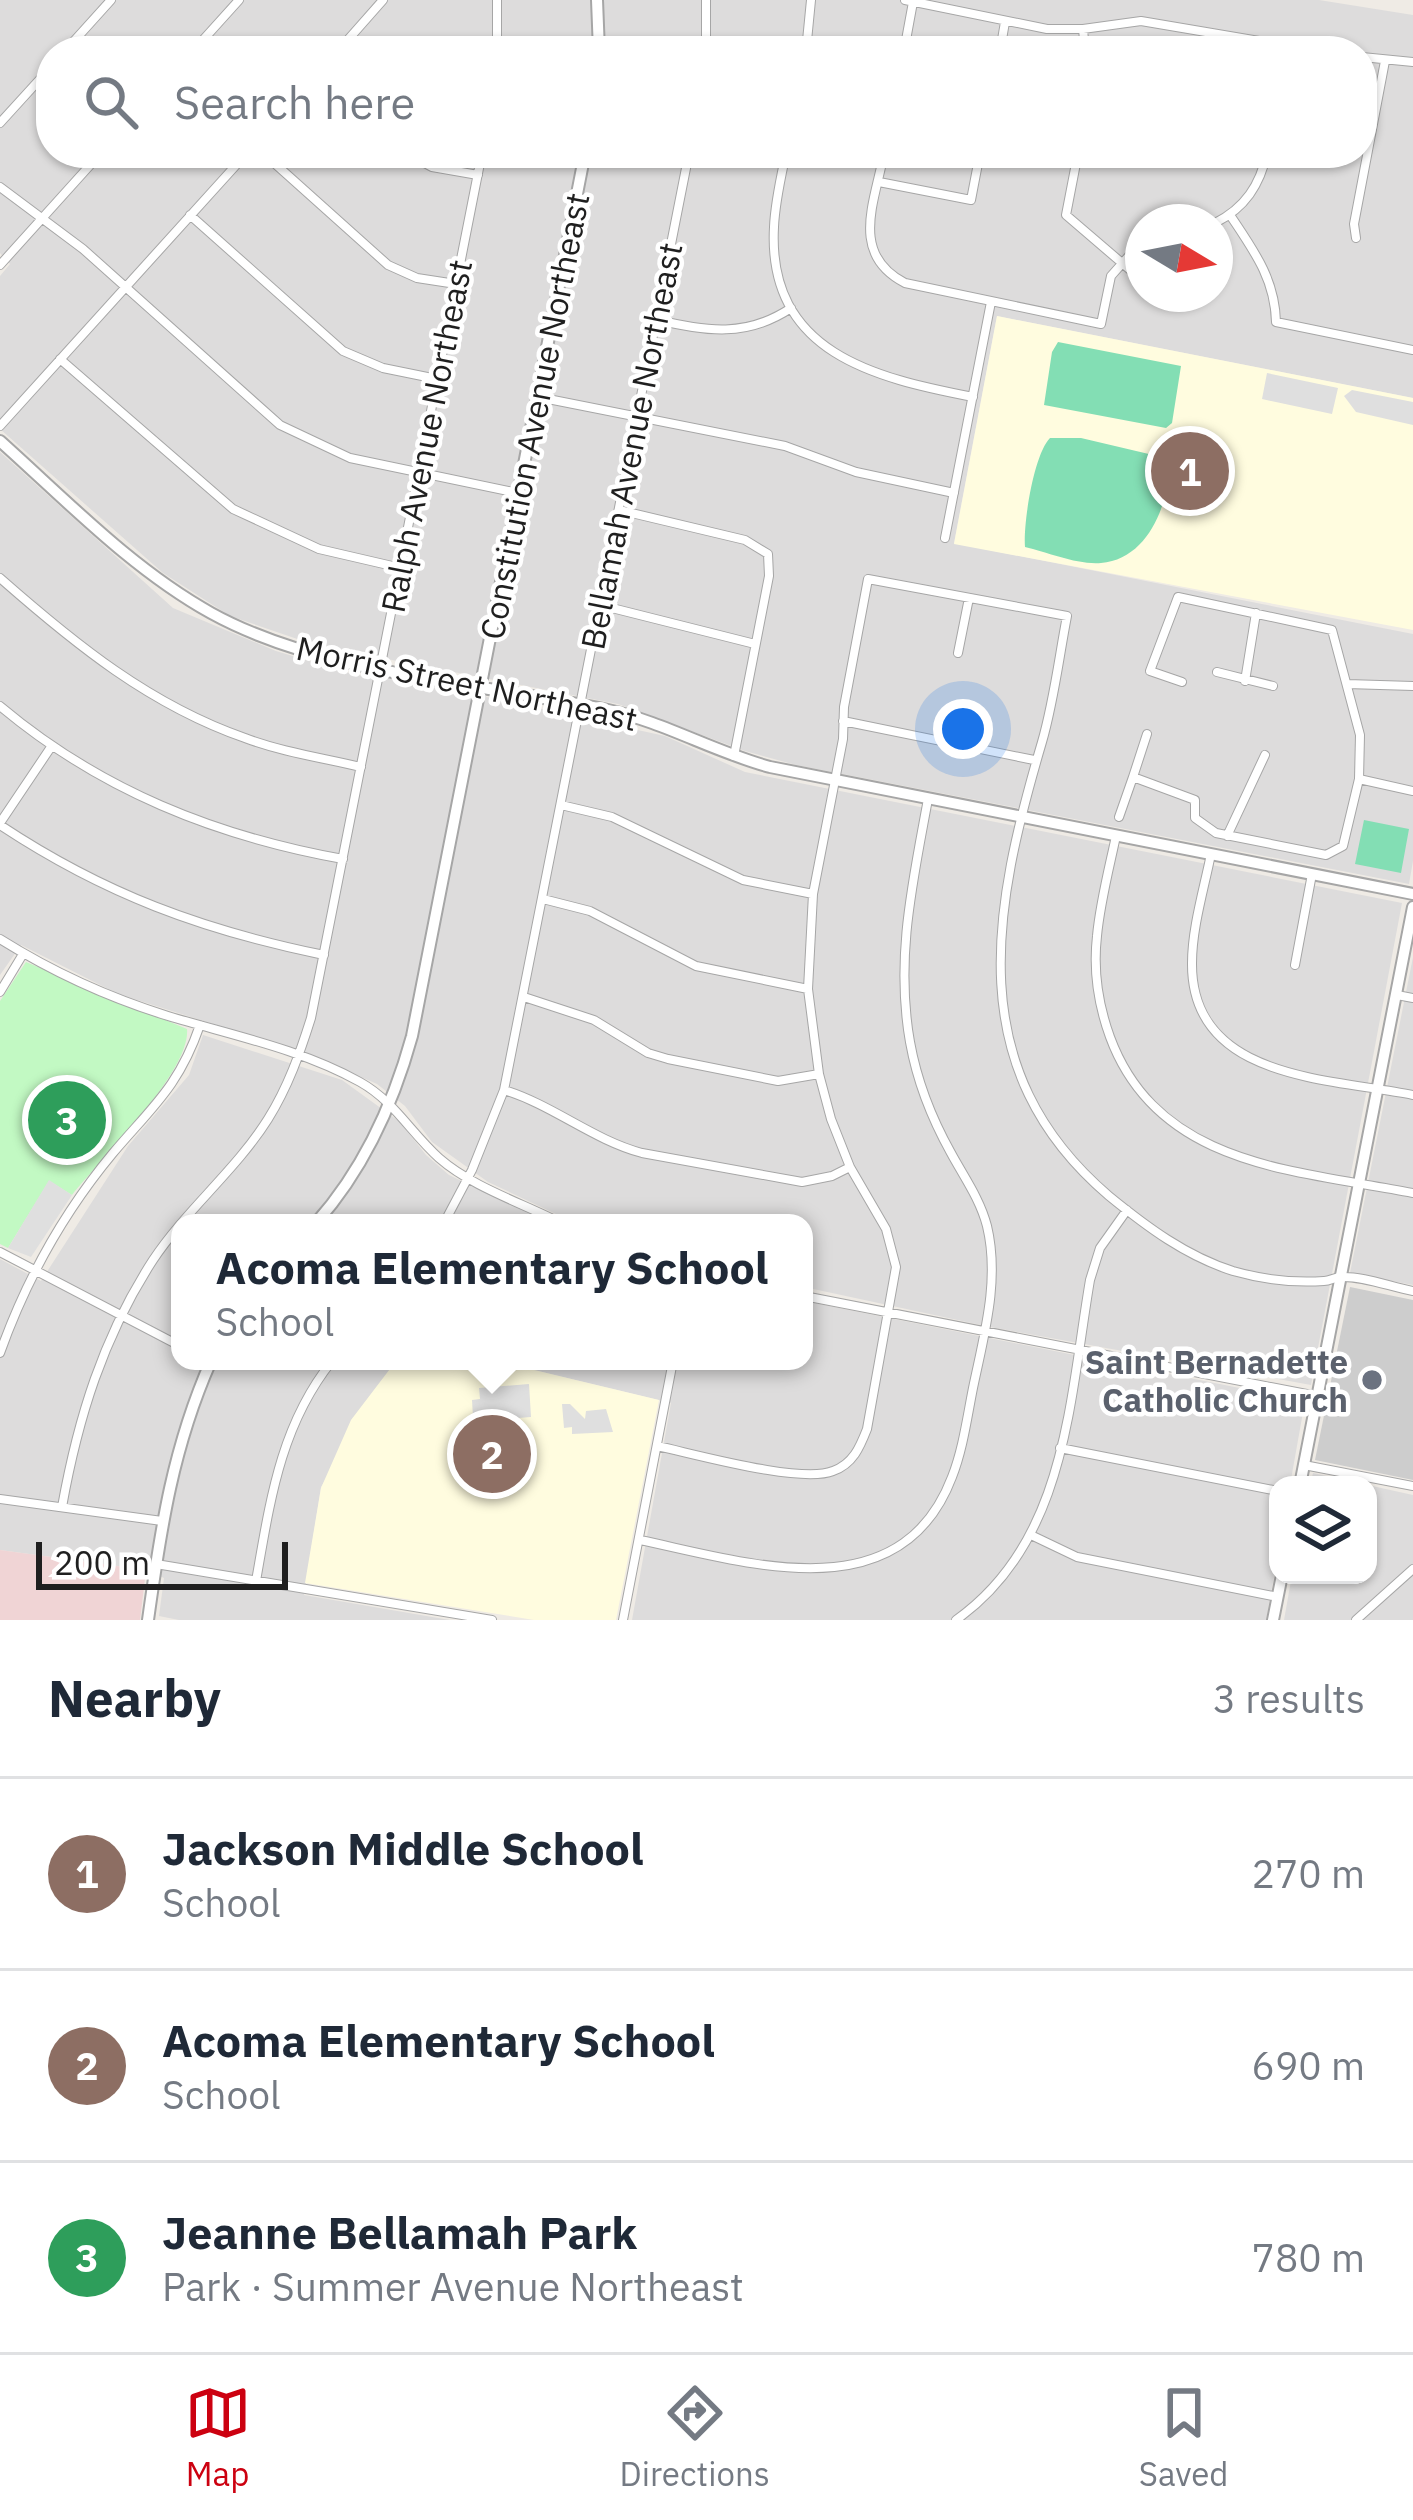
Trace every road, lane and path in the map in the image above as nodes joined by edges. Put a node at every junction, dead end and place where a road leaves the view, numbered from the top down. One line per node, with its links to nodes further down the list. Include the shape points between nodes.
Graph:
1 (111, 0): 11 (street)
2 (239, 0): 12 (street)
3 (383, 0): 13 (street)
4 (496, 0): 14 (street)
5 (598, 0): 15 (street)
6 (706, 0): 16 (street)
7 (811, 0): 17 (street)
8 (909, 1): 9 (street); 18 (street)
9 (1005, 22): 10 (street); 19 (street)
10 (1083, 29): 20 (street); 21 (street, via 1142,22)
11 (79, 36)
12 (207, 36)
13 (351, 36)
14 (497, 36)
15 (599, 36)
16 (706, 36)
17 (807, 36)
18 (906, 36)
19 (1003, 36)
20 (1084, 36)
21 (1233, 36)
22 (1377, 60): 23 (street)
23 (1385, 61): 24 (street); 26 (street)
24 (1413, 62)
25 (36, 83): 27 (street)
26 (1377, 103)
27 (0, 123)
28 (87, 168): 46 (street)
29 (233, 168): 45 (street)
30 (280, 168): 53 (street, via 388,265)
31 (438, 168): 41 (street)
32 (479, 168): 41 (street, Ralph Avenue Northeast)
33 (582, 168): 62 (street, Constitution Avenue Northeast)
34 (686, 168): 57 (street, Bellamah Avenue Northeast)
35 (783, 168): 56 (street, via 773,229)
36 (881, 168): 42 (street)
37 (977, 168): 42 (street, via 971,200)
38 (1075, 168): 50 (street, via 1066,215)
39 (1263, 168): 44 (street)
40 (1365, 168): 48 (street)
41 (478, 175): 53 (street, Ralph Avenue Northeast)
42 (879, 182): 55 (street, via 870,243 880,266 905,283)
43 (0, 187): 46 (street)
44 (1233, 212)
45 (190, 215): 54 (street); 61 (street, via 344,351)
46 (44, 216): 51 (street); 54 (street)
47 (1233, 220): 59 (street, via 1267,271 1276,322)
48 (1356, 238)
49 (1125, 259): 50 (street)
50 (1121, 263): 52 (street); 55 (street, via 1101,324)
51 (0, 265)
52 (1125, 266)
53 (456, 284): 61 (street, Ralph Avenue Northeast)
54 (124, 285): 60 (street); 67 (street, via 280,424 350,458)
55 (991, 302): 63 (street)
56 (791, 308): 57 (street, via 734,331); 63 (street, via 857,368)
57 (657, 320): 64 (street, Bellamah Avenue Northeast)
58 (1413, 338): 59 (street)
59 (1412, 350)
60 (60, 358): 65 (street); 72 (street, via 233,508 319,550)
61 (437, 379): 67 (street, Ralph Avenue Northeast)
62 (538, 397): 64 (street); 68 (street, Constitution Avenue Northeast)
63 (973, 397): 69 (street)
64 (638, 417): 69 (street, via 785,446 856,472); 70 (street, Bellamah Avenue Northeast)
65 (0, 426)
66 (0, 441): 79 (street, Morris Street Northeast, via 160,584 242,629)
67 (419, 473): 68 (street); 72 (street, Ralph Avenue Northeast)
68 (518, 493): 84 (street, Constitution Avenue Northeast)
69 (954, 493): 71 (street)
70 (619, 510): 75 (street, Bellamah Avenue Northeast); 77 (street, via 745,540 768,554)
71 (945, 538)
72 (401, 568): 79 (street, Ralph Avenue Northeast)
73 (0, 578): 95 (street, via 95,658 170,706 248,740)
74 (969, 598): 78 (street); 89 (street, via 868,579); 94 (street, via 1067,616)
75 (600, 605): 77 (street); 87 (street, Bellamah Avenue Northeast)
76 (1256, 613): 81 (street); 82 (street, via 1178,597 1150,671); 83 (street, via 1332,630)
77 (756, 644): 93 (street)
78 (958, 653)
79 (381, 668): 84 (street, Morris Street Northeast); 95 (street, Ralph Avenue Northeast)
80 (1216, 672): 81 (street)
81 (1245, 681): 85 (street)
82 (1182, 682)
83 (1347, 684): 86 (street); 97 (street, via 1360,735)
84 (482, 686): 87 (street, Morris Street Northeast); 129 (street, Constitution Avenue Northeast, via 412,1036)
85 (1273, 686)
86 (1413, 686)
87 (580, 705): 93 (street, Morris Street Northeast, via 662,726); 101 (street, Bellamah Avenue Northeast)
88 (0, 706): 91 (street)
89 (843, 721): 94 (street); 98 (street)
90 (1147, 734): 96 (street)
91 (51, 747): 104 (street); 108 (street, via 191,820)
92 (1265, 754): 106 (street)
93 (733, 757): 98 (street, Morris Street Northeast)
94 (1034, 760): 102 (street)
95 (362, 767): 108 (street, Ralph Avenue Northeast)
96 (1133, 778): 103 (street); 106 (street, via 1195,800 1195,818)
97 (1359, 779): 99 (street); 106 (street, via 1343,846 1326,855)
98 (835, 780): 100 (street, Morris Street Northeast); 110 (street)
99 (1413, 790)
100 (928, 799): 102 (street, Morris Street Northeast); 147 (street, via 904,934 906,1012 931,1112 985,1220 992,1265)
101 (561, 805): 110 (street, via 612,817 743,880); 112 (street, Bellamah Avenue Northeast)
102 (1023, 817): 105 (street, Morris Street Northeast); 134 (street, via 1000,959 1012,1051 1051,1133)
103 (1119, 817)
104 (0, 824): 116 (street, via 148,907)
105 (1116, 836): 107 (street, Morris Street Northeast); 132 (street, via 1096,937 1096,988 1132,1083 1209,1147)
106 (1227, 836)
107 (1211, 854): 109 (street, Morris Street Northeast); 126 (street, via 1192,959 1207,1022 1253,1062)
108 (343, 859): 116 (street, Ralph Avenue Northeast)
109 (1312, 874): 111 (street, Morris Street Northeast); 117 (street)
110 (813, 894): 118 (street)
111 (1413, 894)
112 (543, 898): 118 (street, via 590,911 696,966); 121 (street, Bellamah Avenue Northeast)
113 (1413, 907): 120 (street)
114 (0, 939): 115 (street)
115 (23, 954): 119 (street); 123 (street)
116 (324, 955): 124 (street, Ralph Avenue Northeast)
117 (1294, 965)
118 (808, 989): 125 (street)
119 (0, 992)
120 (1396, 994): 122 (street); 126 (street)
121 (524, 997): 125 (street, via 594,1020 668,1059 778,1081); 127 (street, Bellamah Avenue Northeast)
122 (1413, 998)
123 (200, 1025): 124 (street); 141 (street, via 168,1094 75,1203)
124 (298, 1057): 129 (street); 135 (street, Ralph Avenue Northeast, via 267,1122)
125 (819, 1074): 130 (street)
126 (1378, 1088): 128 (street); 132 (street)
127 (504, 1090): 130 (street, via 642,1153 802,1183); 131 (street, Bellamah Avenue Northeast)
128 (1413, 1095)
129 (390, 1103): 131 (street, via 441,1160); 136 (street, Constitution Avenue Northeast)
130 (850, 1167): 145 (street, via 892,1246)
131 (468, 1177): 137 (street, Bellamah Avenue Northeast); 138 (street)
132 (1359, 1183): 133 (street); 142 (street)
133 (1413, 1193)
134 (1126, 1210): 142 (street, via 1183,1250 1231,1270 1276,1279); 149 (street, via 1100,1248)
135 (187, 1214)
136 (323, 1214)
137 (449, 1214)
138 (543, 1214)
139 (171, 1237): 146 (street, Ralph Avenue Northeast)
140 (0, 1252): 141 (street)
141 (35, 1271): 146 (street); 150 (street)
142 (1340, 1277): 143 (street); 154 (street)
143 (1413, 1291)
144 (813, 1298): 145 (street)
145 (890, 1311): 147 (street); 155 (street, via 867,1429 846,1465 802,1475)
146 (121, 1316): 148 (street); 162 (street, Ralph Avenue Northeast, via 83,1406)
147 (985, 1331): 149 (street); 165 (street, via 952,1479 904,1542 860,1563 797,1571)
148 (171, 1341)
149 (1078, 1348): 154 (street); 156 (street)
150 (0, 1353)
151 (206, 1370): 163 (street, via 179,1440)
152 (326, 1370): 168 (street, via 278,1464)
153 (671, 1370): 155 (street)
154 (1317, 1396): 157 (street)
155 (657, 1446): 165 (street)
156 (1060, 1448): 160 (street); 164 (street)
157 (1304, 1465): 158 (street); 159 (street)
158 (1302, 1476)
159 (1413, 1486)
160 (1269, 1490)
161 (0, 1498): 162 (street)
162 (62, 1508): 163 (street)
163 (163, 1521): 166 (street)
164 (1033, 1536): 170 (street, via 1077,1557); 171 (street)
165 (640, 1540): 174 (street)
166 (156, 1564): 168 (street); 172 (street)
167 (1413, 1570): 177 (street)
168 (256, 1582): 173 (street)
169 (1280, 1584): 170 (street)
170 (1278, 1597): 176 (street)
171 (972, 1616): 175 (street)
172 (148, 1620)
173 (492, 1620)
174 (623, 1620)
175 (956, 1620)
176 (1273, 1620)
177 (1356, 1620)

